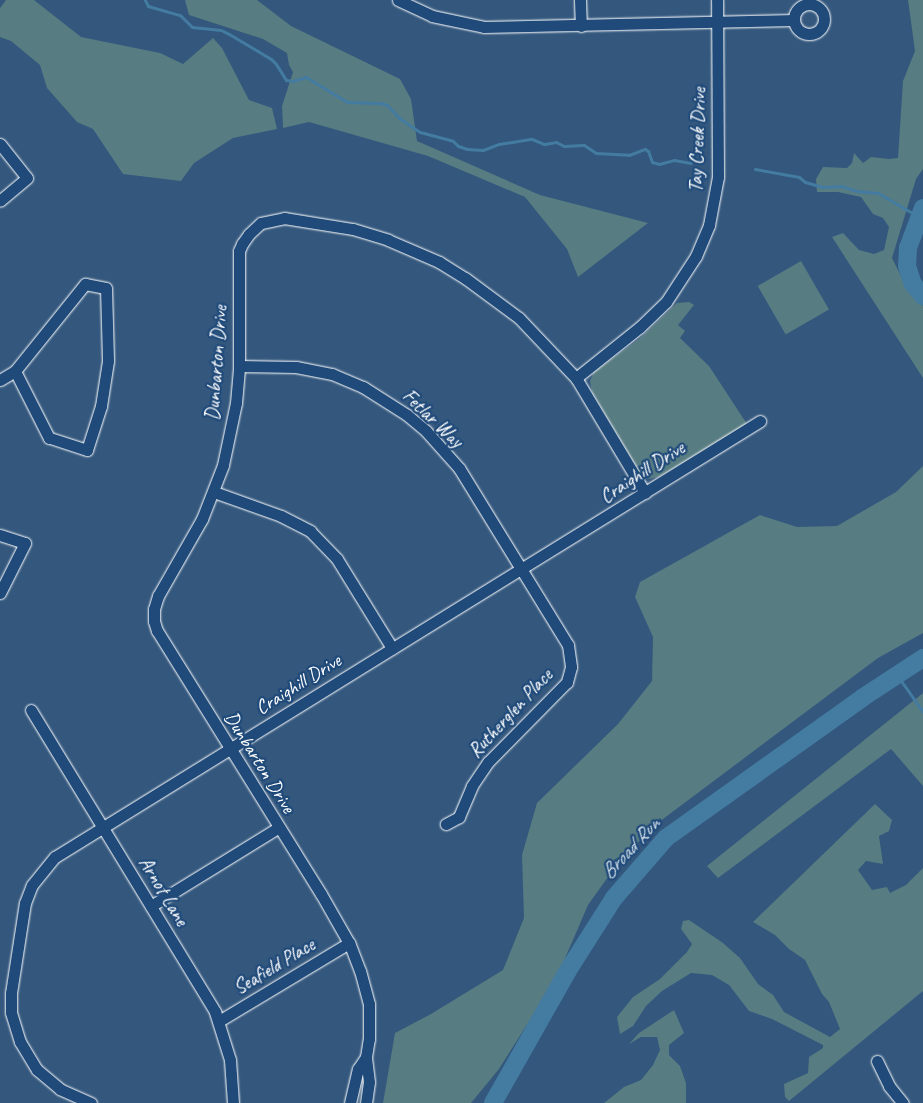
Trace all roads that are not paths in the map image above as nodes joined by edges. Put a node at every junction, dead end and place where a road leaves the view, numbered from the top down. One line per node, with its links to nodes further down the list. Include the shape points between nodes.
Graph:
1 (580, 0): 6 (street)
2 (717, 0): 5 (street, Tay Creek Drive)
3 (402, 1): 6 (street, via 448,21 484,27)
4 (794, 20): 5 (street)
5 (717, 22): 6 (street); 11 (street, Tay Creek Drive, via 718,177 709,225 696,256 666,302)
6 (580, 26)
7 (0, 144): 8 (street, via 27,178)
8 (0, 201)
9 (239, 366): 11 (street, Dunbarton Drive, via 239,251 254,228 270,220 284,218 353,229 439,262 496,298); 14 (street, Dunbarton Drive, via 230,431); 17 (street, Fetlar Way, via 296,367 332,374 363,387 407,415 459,468)
10 (15, 371): 10 (street, via 49,438 87,450 101,406 108,361 106,288 85,284); 12 (street)
11 (576, 378): 15 (street, Dunbarton Drive)
12 (0, 380)
13 (760, 421): 15 (street, Craighill Drive)
14 (214, 492): 19 (street, via 281,516 310,531 337,559); 21 (street, Dunbarton Drive, via 185,552 158,596 154,621)
15 (644, 492): 17 (street, Craighill Drive)
16 (0, 534): 18 (street, via 25,543)
17 (521, 569): 19 (street, Craighill Drive); 22 (street, Rutherglen Place, via 568,645 570,674 561,690 488,762 472,786 459,817)
18 (0, 593)
19 (392, 648): 21 (street, Craighill Drive)
20 (31, 710): 23 (street, Arnot Lane)
21 (229, 749): 23 (street, Craighill Drive); 24 (street, Dunbarton Drive)
22 (446, 824)
23 (103, 826): 25 (street, Arnot Lane); 31 (street, Craighill Drive, via 55,857 32,885 21,919 11,993 14,1027 28,1056 49,1082)
24 (278, 828): 25 (street); 26 (street, Dunbarton Drive, via 326,902)
25 (151, 906): 27 (street, Arnot Lane)
26 (348, 943): 27 (street, Seafield Place); 28 (street, Dunbarton Drive, via 369,1004)
27 (219, 1021): 32 (street, Arnot Lane, via 230,1060)
28 (366, 1058): 30 (street, Dunbarton Drive, via 369,1077); 33 (street, Dunbarton Drive, via 358,1069)
29 (877, 1061): 34 (street, via 889,1086)
30 (366, 1102)
31 (91, 1103)
32 (233, 1103)
33 (350, 1103)
34 (903, 1103)

